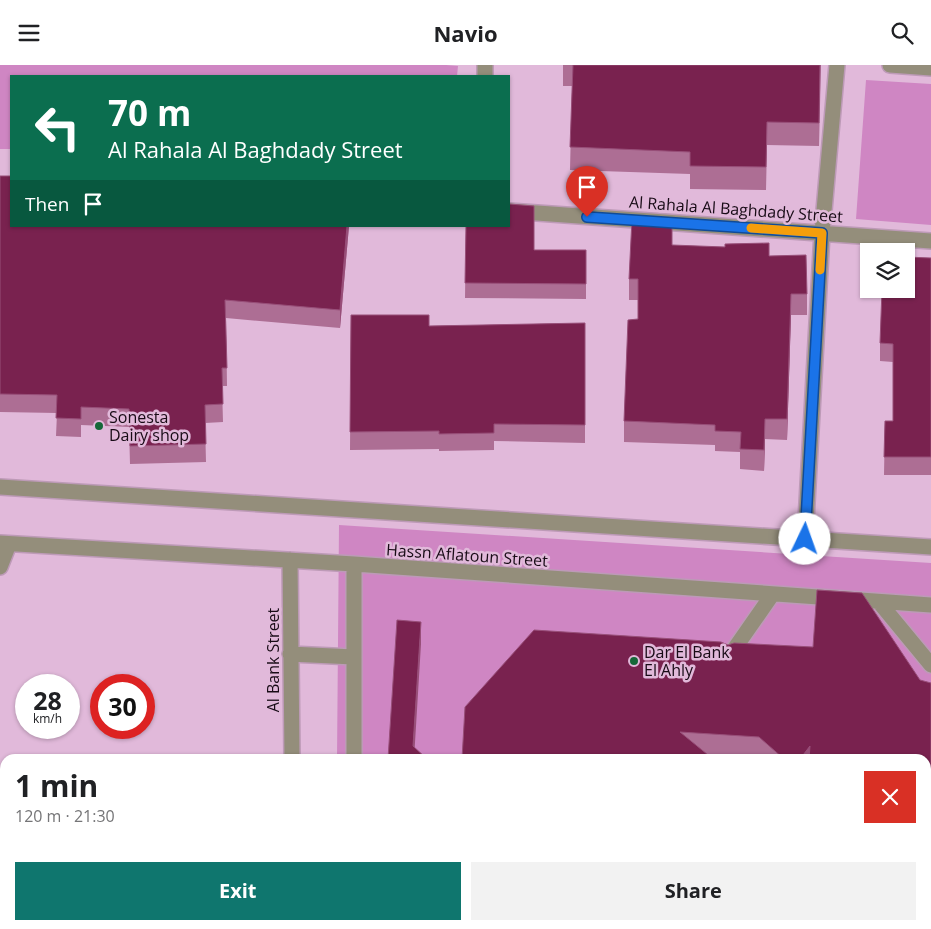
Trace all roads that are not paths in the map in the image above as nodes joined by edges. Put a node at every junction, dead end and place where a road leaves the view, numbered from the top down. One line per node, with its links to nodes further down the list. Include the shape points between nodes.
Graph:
1 (837, 65): 5 (street)
2 (890, 65): 3 (street)
3 (931, 68)
4 (510, 211): 5 (street, Al Rahala Al Baghdady Street)
5 (822, 233): 6 (street, Al Rahala Al Baghdady Street); 8 (street)
6 (931, 241)
7 (0, 487): 8 (street)
8 (805, 539): 10 (street)
9 (5, 543): 11 (street, Hassn Aflatoun Street); 13 (street)
10 (931, 547)
11 (290, 560): 12 (street, Hassn Aflatoun Street); 17 (street, Al Bank Street)
12 (354, 564): 14 (street, Hassn Aflatoun Street); 18 (street)
13 (0, 567)
14 (772, 595): 15 (street, Hassn Aflatoun Street); 19 (street)
15 (879, 601): 16 (street, Hassn Aflatoun Street); 20 (street)
16 (931, 605)
17 (290, 654): 18 (street); 21 (street, Al Bank Street)
18 (354, 657): 22 (street)
19 (728, 658)
20 (931, 665)
21 (292, 754)
22 (354, 754)

